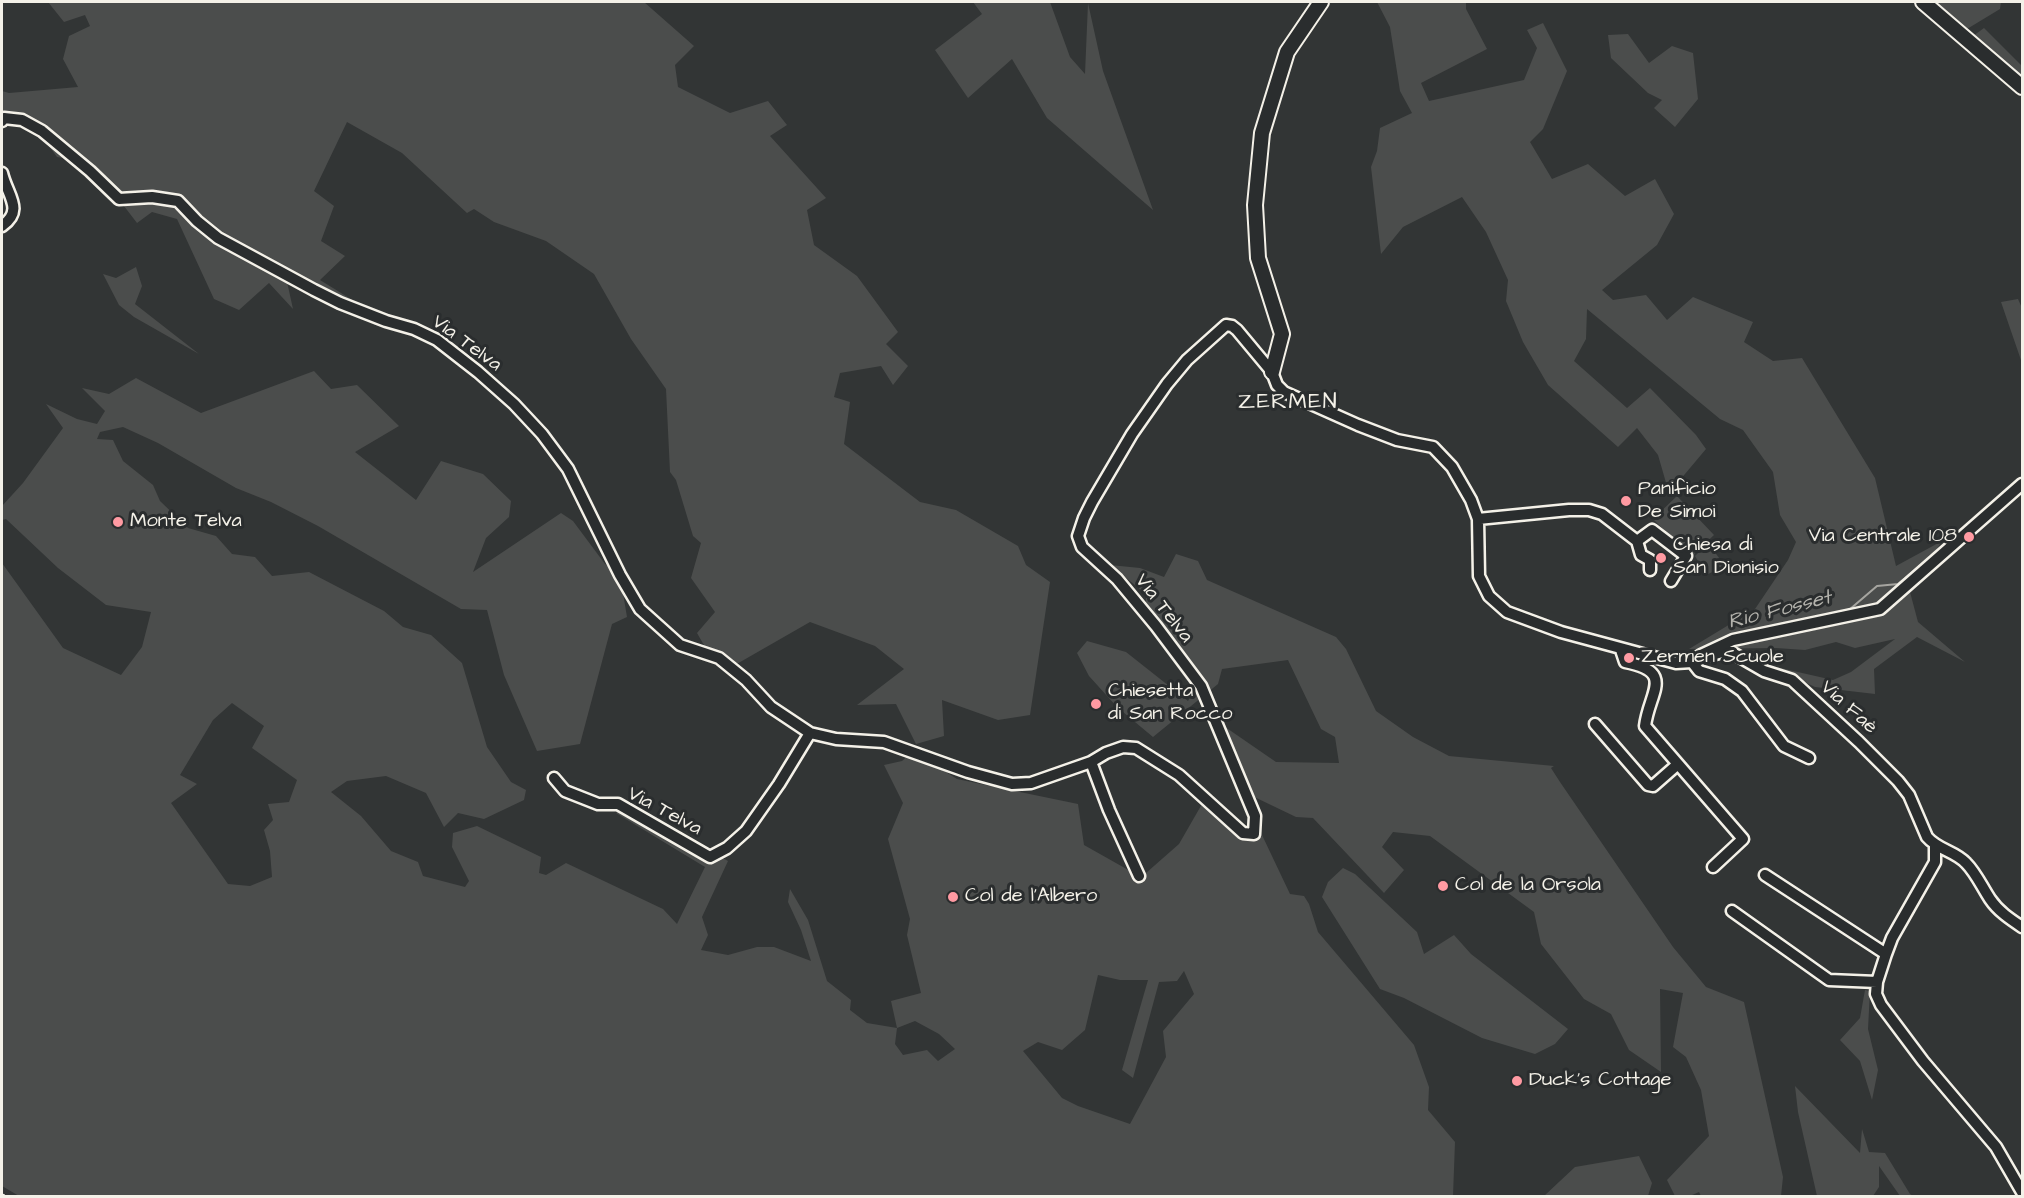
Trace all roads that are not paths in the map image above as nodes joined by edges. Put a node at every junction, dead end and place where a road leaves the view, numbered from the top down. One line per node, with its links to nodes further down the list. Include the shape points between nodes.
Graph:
1 (1321, 2): 7 (main road, via 1287,52 1262,133 1255,206 1258,258 1282,334)
2 (1923, 2): 3 (main road)
3 (2022, 87)
4 (2, 121): 16 (street, Via Telva, via 22,120 42,131 119,199 178,201 218,238 314,290 437,340 514,404 542,434 568,469 640,609 680,645 719,658 771,707)
5 (2, 173): 6 (street, via 15,211)
6 (2, 226)
7 (1272, 372): 9 (street, via 1284,392 1397,440 1433,447 1452,467); 18 (street, Via Telva, via 1237,330 1226,325 1187,360 1132,434 1092,502 1078,536 1082,547 1117,579 1201,686 1255,816 1254,834 1243,833 1179,775 1136,748 1123,747)
8 (2022, 484): 14 (street, via 1880,609 1732,640)
9 (1478, 519): 10 (street, via 1589,510 1602,514); 13 (street, Via Faè, via 1479,576 1489,596 1507,612)
10 (1637, 540): 11 (street, via 1641,555 1650,560); 12 (street, via 1652,530 1686,556)
11 (1650, 570)
12 (1671, 581)
13 (1622, 650): 14 (street, Via Faè, via 1676,663); 19 (street, via 1625,662 1643,666 1654,675 1657,688 1645,726)
14 (1696, 659): 17 (street, via 1699,671 1725,679 1742,691 1784,746); 21 (street, Via Faè, via 1731,652 1792,681 1899,781 1927,837)
15 (1595, 724): 19 (street, via 1648,785 1653,786)
16 (810, 733): 18 (street, Via Telva, via 884,742 1012,784 1031,783); 20 (street, Via Telva, via 746,831 727,848 710,856 618,804 598,804 565,791)
17 (1809, 758)
18 (1091, 762): 24 (street)
19 (1678, 764): 22 (street, via 1743,839)
20 (554, 778)
21 (1937, 847): 26 (street, via 1967,863 1991,900); 27 (street, via 1935,862)
22 (1713, 867)
23 (1765, 875): 27 (street)
24 (1140, 876)
25 (1732, 911): 28 (street, via 1829,980)
26 (2022, 927)
27 (1886, 954): 28 (street)
28 (1877, 982): 29 (street, via 1876,994 1881,1005 1996,1147)
29 (2022, 1192)

